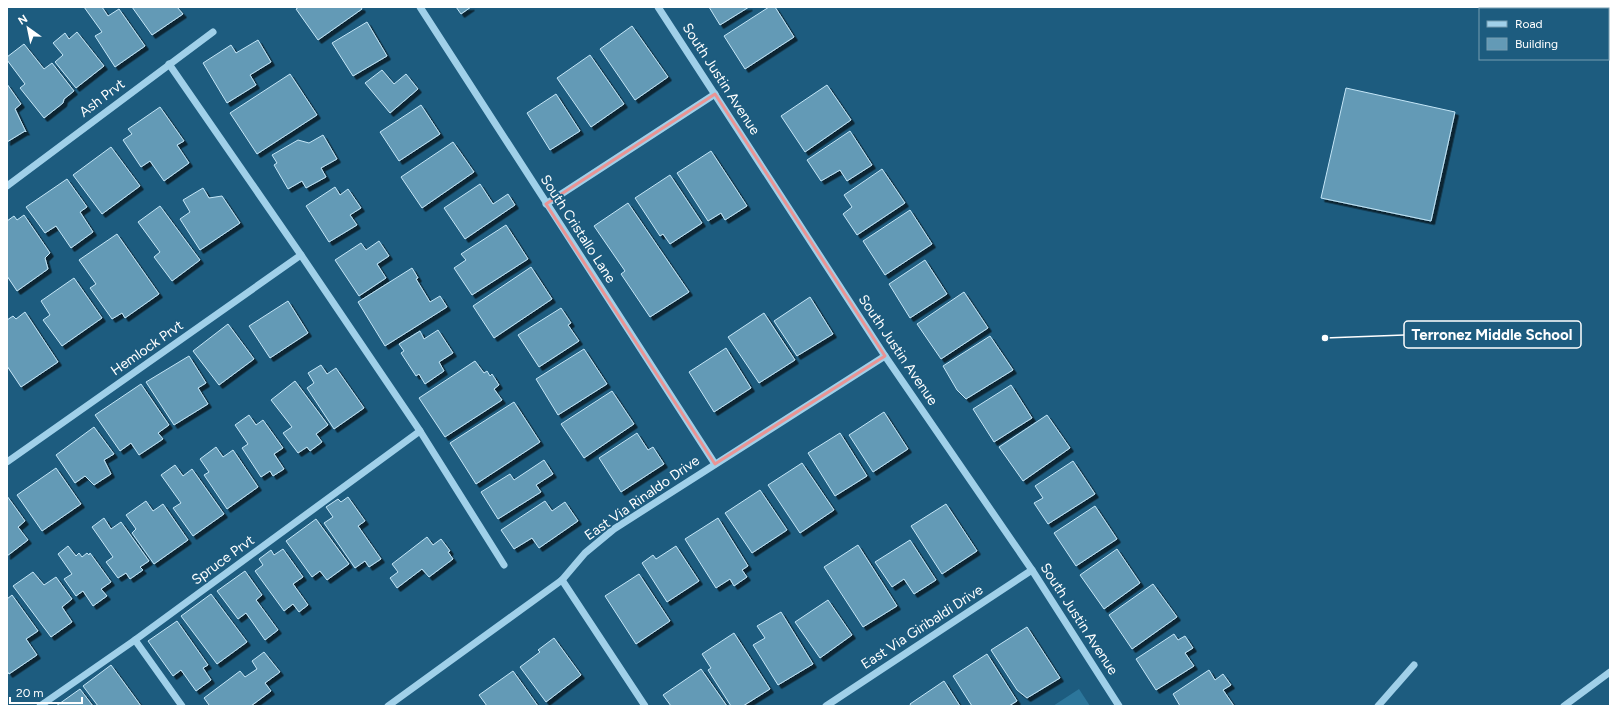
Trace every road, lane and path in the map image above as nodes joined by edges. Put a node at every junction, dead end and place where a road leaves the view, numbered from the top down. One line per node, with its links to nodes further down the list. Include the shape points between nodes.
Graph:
1 (420, 7): 7 (street, South Cristallo Lane)
2 (658, 7): 5 (street, South Justin Avenue)
3 (213, 32): 4 (street, Ash Prvt)
4 (169, 64): 6 (street, Ash Prvt); 8 (street)
5 (715, 94): 7 (street); 9 (street, South Justin Avenue)
6 (7, 186)
7 (546, 204): 12 (street, South Cristallo Lane)
8 (301, 256): 10 (street); 11 (street, Hemlock Prvt)
9 (885, 356): 12 (street, East Via Rinaldo Drive); 14 (street, South Justin Avenue)
10 (420, 431): 13 (street); 16 (street, Spruce Prvt)
11 (7, 462)
12 (715, 464): 15 (street, East Via Rinaldo Drive, via 614,529 585,553)
13 (504, 565)
14 (1032, 570): 23 (street, East Via Giribaldi Drive); 24 (street, South Justin Avenue)
15 (562, 580): 21 (street, East Via Rinaldo Drive); 22 (street)
16 (136, 640): 19 (street, Spruce Prvt); 20 (street)
17 (1414, 665): 25 (street)
18 (1610, 672): 26 (street)
19 (40, 706)
20 (182, 706)
21 (388, 706)
22 (645, 706)
23 (826, 706)
24 (1119, 706)
25 (1378, 706)
26 (1564, 706)

